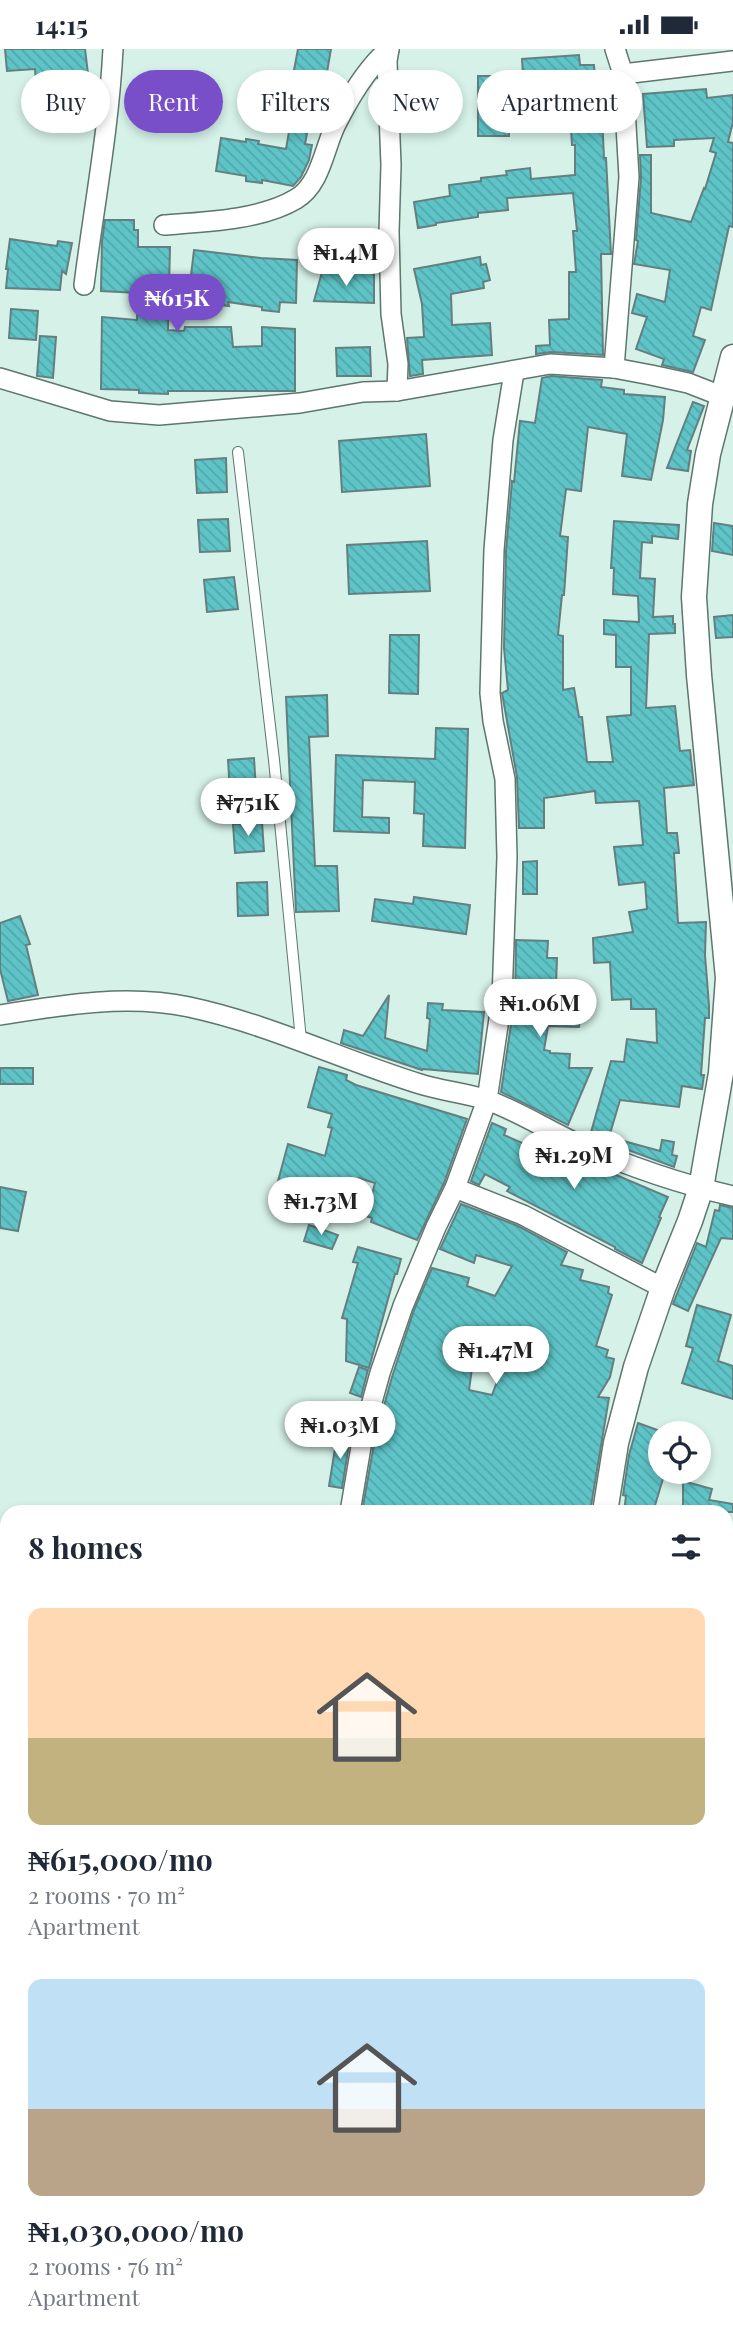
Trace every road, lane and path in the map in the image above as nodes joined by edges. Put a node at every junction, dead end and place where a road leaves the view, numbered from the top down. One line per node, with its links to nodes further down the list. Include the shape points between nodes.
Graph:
1 (113, 49): 9 (street, via 111,104)
2 (389, 49): 8 (street, via 360,82 335,125 310,187 298,198 275,209); 14 (street, via 388,232)
3 (615, 49): 5 (street)
4 (733, 61): 6 (street)
5 (622, 70)
6 (642, 72)
7 (626, 133): 11 (street, via 629,177)
8 (164, 225)
9 (84, 285)
10 (733, 357): 15 (street)
11 (614, 368): 12 (street, via 550,364); 15 (street, via 688,383)
12 (514, 372): 14 (street); 19 (street, via 494,549 490,692 505,779 507,857 502,999)
13 (0, 379): 14 (street, via 110,411 159,415)
14 (397, 391)
15 (724, 397): 21 (street, via 708,454 695,560 699,675 728,978 721,1073)
16 (238, 452): 18 (lane, via 274,760)
17 (0, 1015): 18 (street, via 58,1005 140,1001 188,1007)
18 (300, 1040): 19 (street, via 422,1085)
19 (487, 1100): 20 (street); 21 (street, via 578,1144)
20 (455, 1188): 23 (street, via 523,1215); 24 (street, via 403,1306 380,1373)
21 (701, 1188): 22 (street); 23 (street)
22 (733, 1196)
23 (663, 1288): 25 (street, via 622,1416)
24 (351, 1505)
25 (606, 1505)

